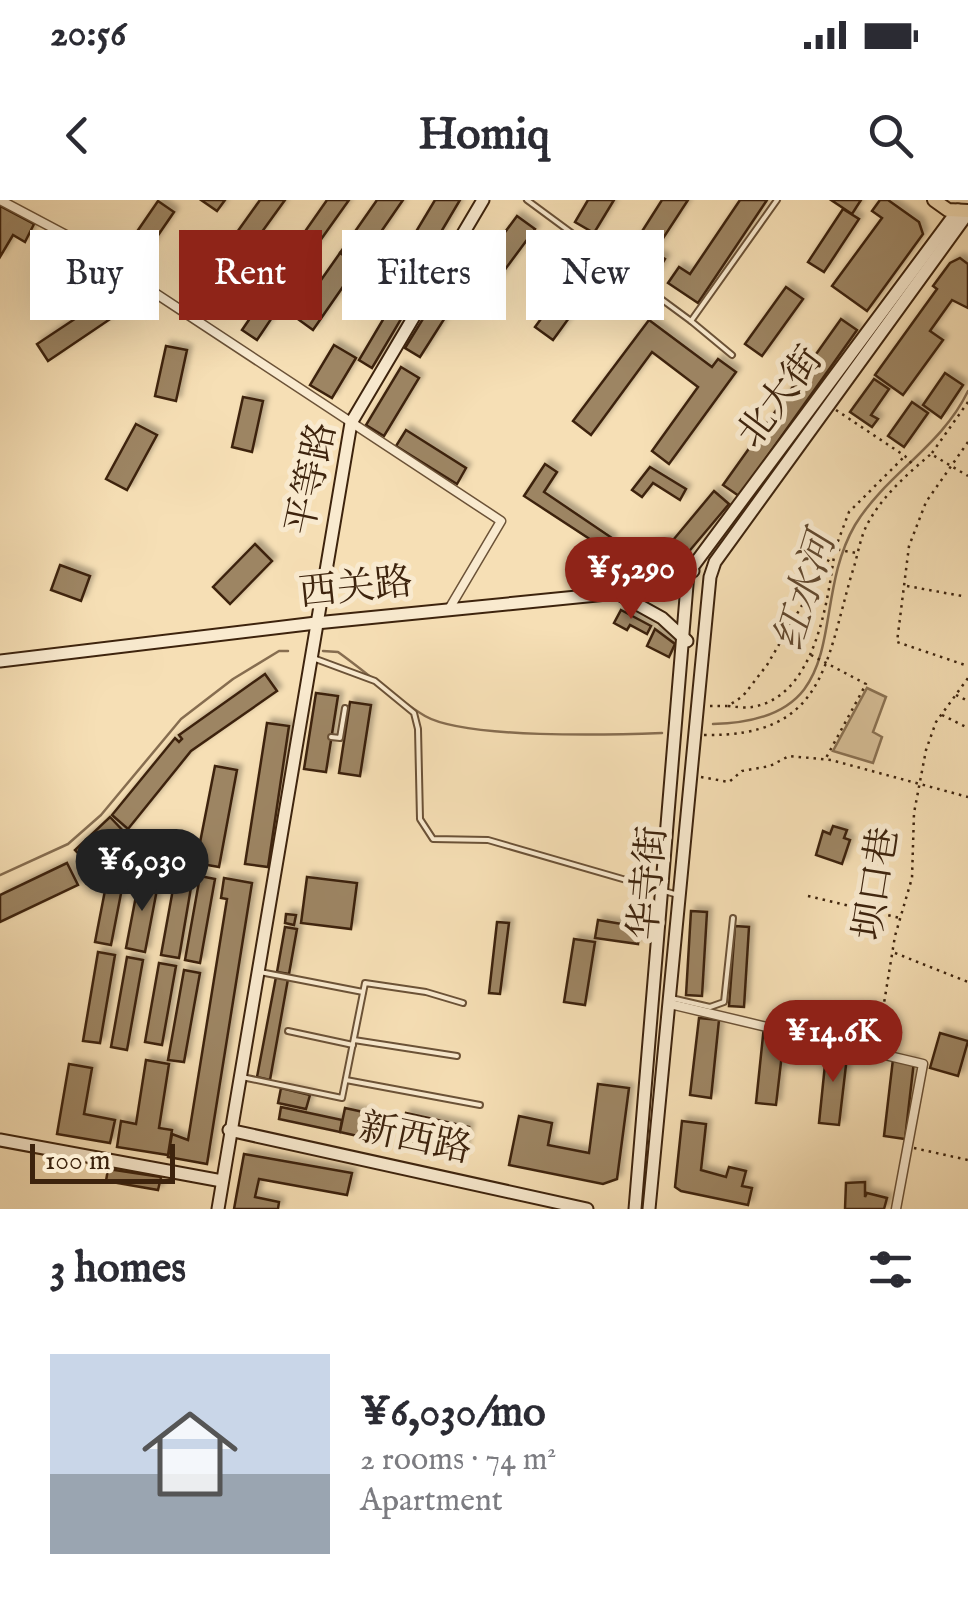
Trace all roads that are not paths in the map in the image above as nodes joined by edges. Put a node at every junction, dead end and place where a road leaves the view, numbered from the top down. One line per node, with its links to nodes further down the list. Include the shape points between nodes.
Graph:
1 (0, 200): 9 (street, via 70,236)
2 (482, 200): 9 (main road, 平等路)
3 (528, 200): 7 (lane)
4 (777, 200): 7 (lane)
5 (934, 200): 6 (main road)
6 (964, 211): 10 (main road, 北大街); 11 (main road, 北大街)
7 (692, 321): 8 (lane)
8 (732, 355)
9 (351, 424): 13 (street, via 501,521); 14 (main road, 平等路)
10 (715, 562): 11 (main road, 西关路); 16 (main road, 华寺街)
11 (688, 573): 12 (main road, 西关路); 15 (main road, 华寺街)
12 (617, 593): 13 (main road, 西关路); 15 (main road, via 662,618)
13 (449, 609): 14 (main road, 西关路)
14 (316, 623): 17 (main road, 平等路); 18 (main road, 西关路)
15 (683, 639): 16 (main road); 38 (main road, 华寺街)
16 (701, 651): 21 (main road, 华寺街)
17 (310, 657): 21 (lane, via 375,681 414,714 420,819 433,839 488,840); 23 (main road, 平等路, via 304,732)
18 (0, 660)
19 (345, 708): 20 (lane, via 340,738)
20 (332, 737)
21 (678, 895): 25 (main road, 华寺街)
22 (732, 918): 25 (lane, via 724,1002)
23 (256, 971): 24 (lane); 30 (main road, 平等路)
24 (363, 992): 26 (lane, via 365,983); 28 (lane)
25 (670, 1001): 39 (main road, 华寺街); 40 (street, via 923,1064)
26 (463, 1003)
27 (288, 1032): 28 (lane)
28 (353, 1043): 29 (lane); 31 (lane)
29 (457, 1056)
30 (238, 1076): 31 (lane, via 342,1098); 33 (main road, 平等路)
31 (346, 1080): 32 (lane)
32 (480, 1105)
33 (229, 1130): 35 (main road, 平等路); 37 (main road, 新西路)
34 (0, 1140): 35 (main road)
35 (222, 1181): 36 (main road, 平等路)
36 (218, 1209)
37 (587, 1209)
38 (635, 1209)
39 (648, 1209)
40 (896, 1209)

